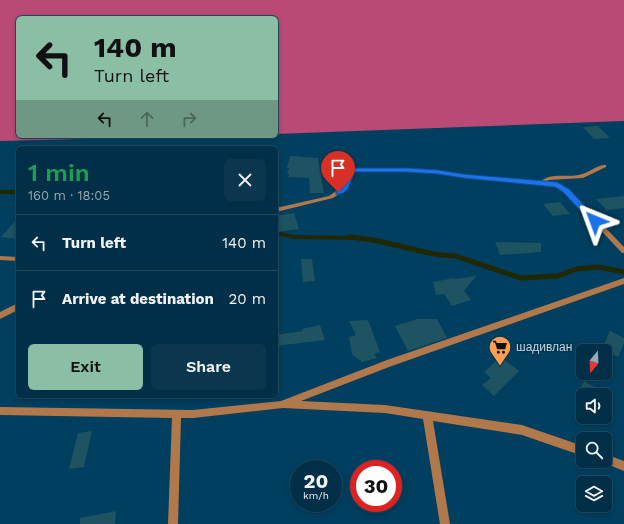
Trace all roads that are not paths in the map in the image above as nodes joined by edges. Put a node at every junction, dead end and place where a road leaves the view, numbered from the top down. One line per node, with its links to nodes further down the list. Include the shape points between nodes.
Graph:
1 (332, 155): 3 (street)
2 (604, 166): 4 (street, via 583,176 548,178)
3 (351, 170): 4 (street, via 438,172); 5 (street, via 346,186 331,197)
4 (541, 183): 6 (street, via 557,185 566,190)
5 (278, 210)
6 (624, 251)
7 (0, 258): 8 (street)
8 (16, 259)
9 (624, 281): 12 (street, via 387,364)
10 (16, 307): 11 (street)
11 (0, 316)
12 (281, 405): 14 (street); 15 (street, via 386,409)
13 (0, 411): 14 (street)
14 (177, 414): 19 (street)
15 (427, 415): 16 (street, via 522,430); 20 (street)
16 (576, 449)
17 (612, 462): 18 (street)
18 (624, 466)
19 (173, 524)
20 (445, 524)

